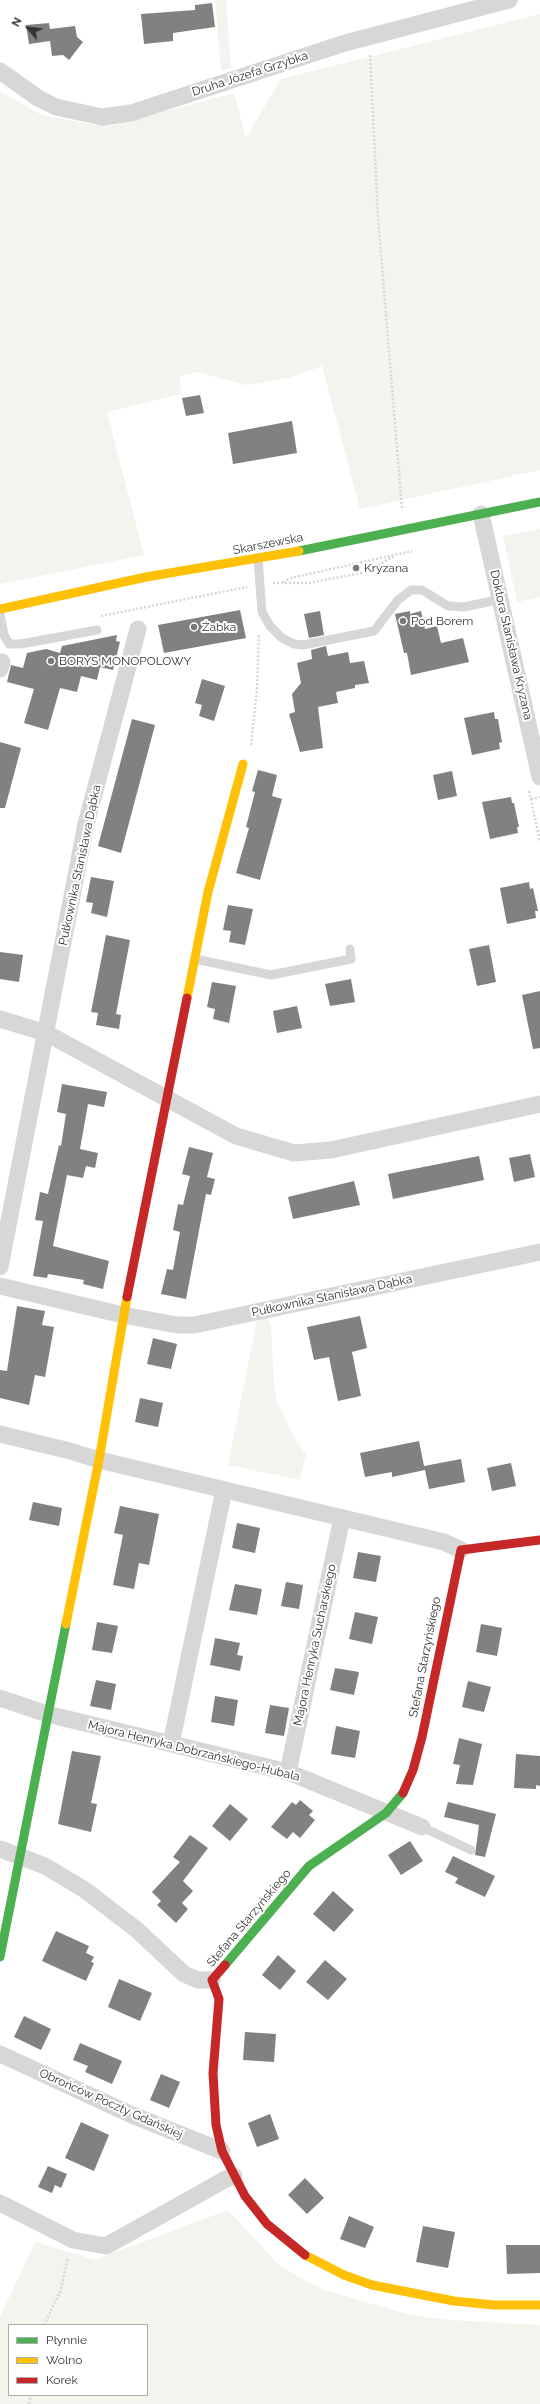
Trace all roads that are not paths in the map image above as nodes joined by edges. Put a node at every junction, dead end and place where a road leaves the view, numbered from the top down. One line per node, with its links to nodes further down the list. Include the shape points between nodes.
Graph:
1 (508, 0): 2 (street, Druha Józefa Grzybka, via 369,37 131,113 102,117 56,108)
2 (0, 71)
3 (540, 502): 4 (street, Skarszewska)
4 (482, 514): 5 (street, Skarszewska); 6 (street, Doktora Stanisława Kryzana)
5 (258, 559): 6 (lane, via 262,612 270,626 282,638 294,644 303,645 374,631 398,600 411,590 422,590 448,606 464,607); 7 (street, Skarszewska, via 146,577)
6 (502, 599): 12 (street, Doktora Stanisława Kryzana)
7 (0, 609)
8 (0, 614): 10 (lane, via 4,635 9,644)
9 (138, 629): 16 (street, Pułkownika Stanisława Dąbka, via 86,824)
10 (97, 630)
11 (243, 764): 14 (street, via 208,892)
12 (540, 777)
13 (350, 949): 14 (lane, via 351,959 271,975)
14 (195, 959): 17 (street)
15 (0, 1019): 16 (street)
16 (46, 1032): 17 (street); 20 (street, Pułkownika Stanisława Dąbka)
17 (168, 1099): 18 (street, via 236,1136 294,1153 331,1150); 22 (street)
18 (540, 1104)
19 (540, 1252): 22 (street, Pułkownika Stanisława Dąbka, via 194,1325 177,1325)
20 (0, 1267)
21 (0, 1286): 22 (street, Pułkownika Stanisława Dąbka)
22 (123, 1315): 24 (street)
23 (0, 1434): 24 (street)
24 (99, 1460): 25 (street); 30 (street)
25 (224, 1490): 26 (street); 31 (street)
26 (342, 1518): 28 (street, via 444,1542); 32 (street, Majora Henryka Sucharskiego)
27 (540, 1540): 28 (street)
28 (461, 1550): 33 (street, Stefana Starzyńskiego, via 413,1770 402,1795)
29 (0, 1698): 30 (street, Majora Henryka Dobrzańskiego-Hubala)
30 (47, 1714): 31 (street, Majora Henryka Dobrzańskiego-Hubala); 37 (street)
31 (171, 1744): 32 (street, Majora Henryka Dobrzańskiego-Hubala)
32 (288, 1772): 33 (street, Majora Henryka Dobrzańskiego-Hubala)
33 (386, 1813): 34 (street, Majora Henryka Dobrzańskiego-Hubala); 39 (street, Stefana Starzyńskiego, via 309,1866 278,1899)
34 (422, 1827): 36 (lane, Majora Henryka Dobrzańskiego-Hubala)
35 (0, 1849): 37 (street)
36 (471, 1850)
37 (21, 1856): 38 (street); 39 (street, via 45,1866 102,1902 137,1930 184,1974 198,1980)
38 (0, 1957)
39 (212, 1980): 41 (street, Stefana Starzyńskiego, via 219,1999 214,2039 214,2110)
40 (0, 2054): 41 (street, Obrońców Poczty Gdańskiej, via 132,2115)
41 (222, 2151): 42 (street, Stefana Starzyńskiego)
42 (234, 2176): 43 (street, via 106,2246 73,2240); 44 (street, Stefana Starzyńskiego, via 245,2196 272,2229 303,2254 344,2275 372,2285 448,2300 494,2305)
43 (0, 2203)
44 (540, 2305)

